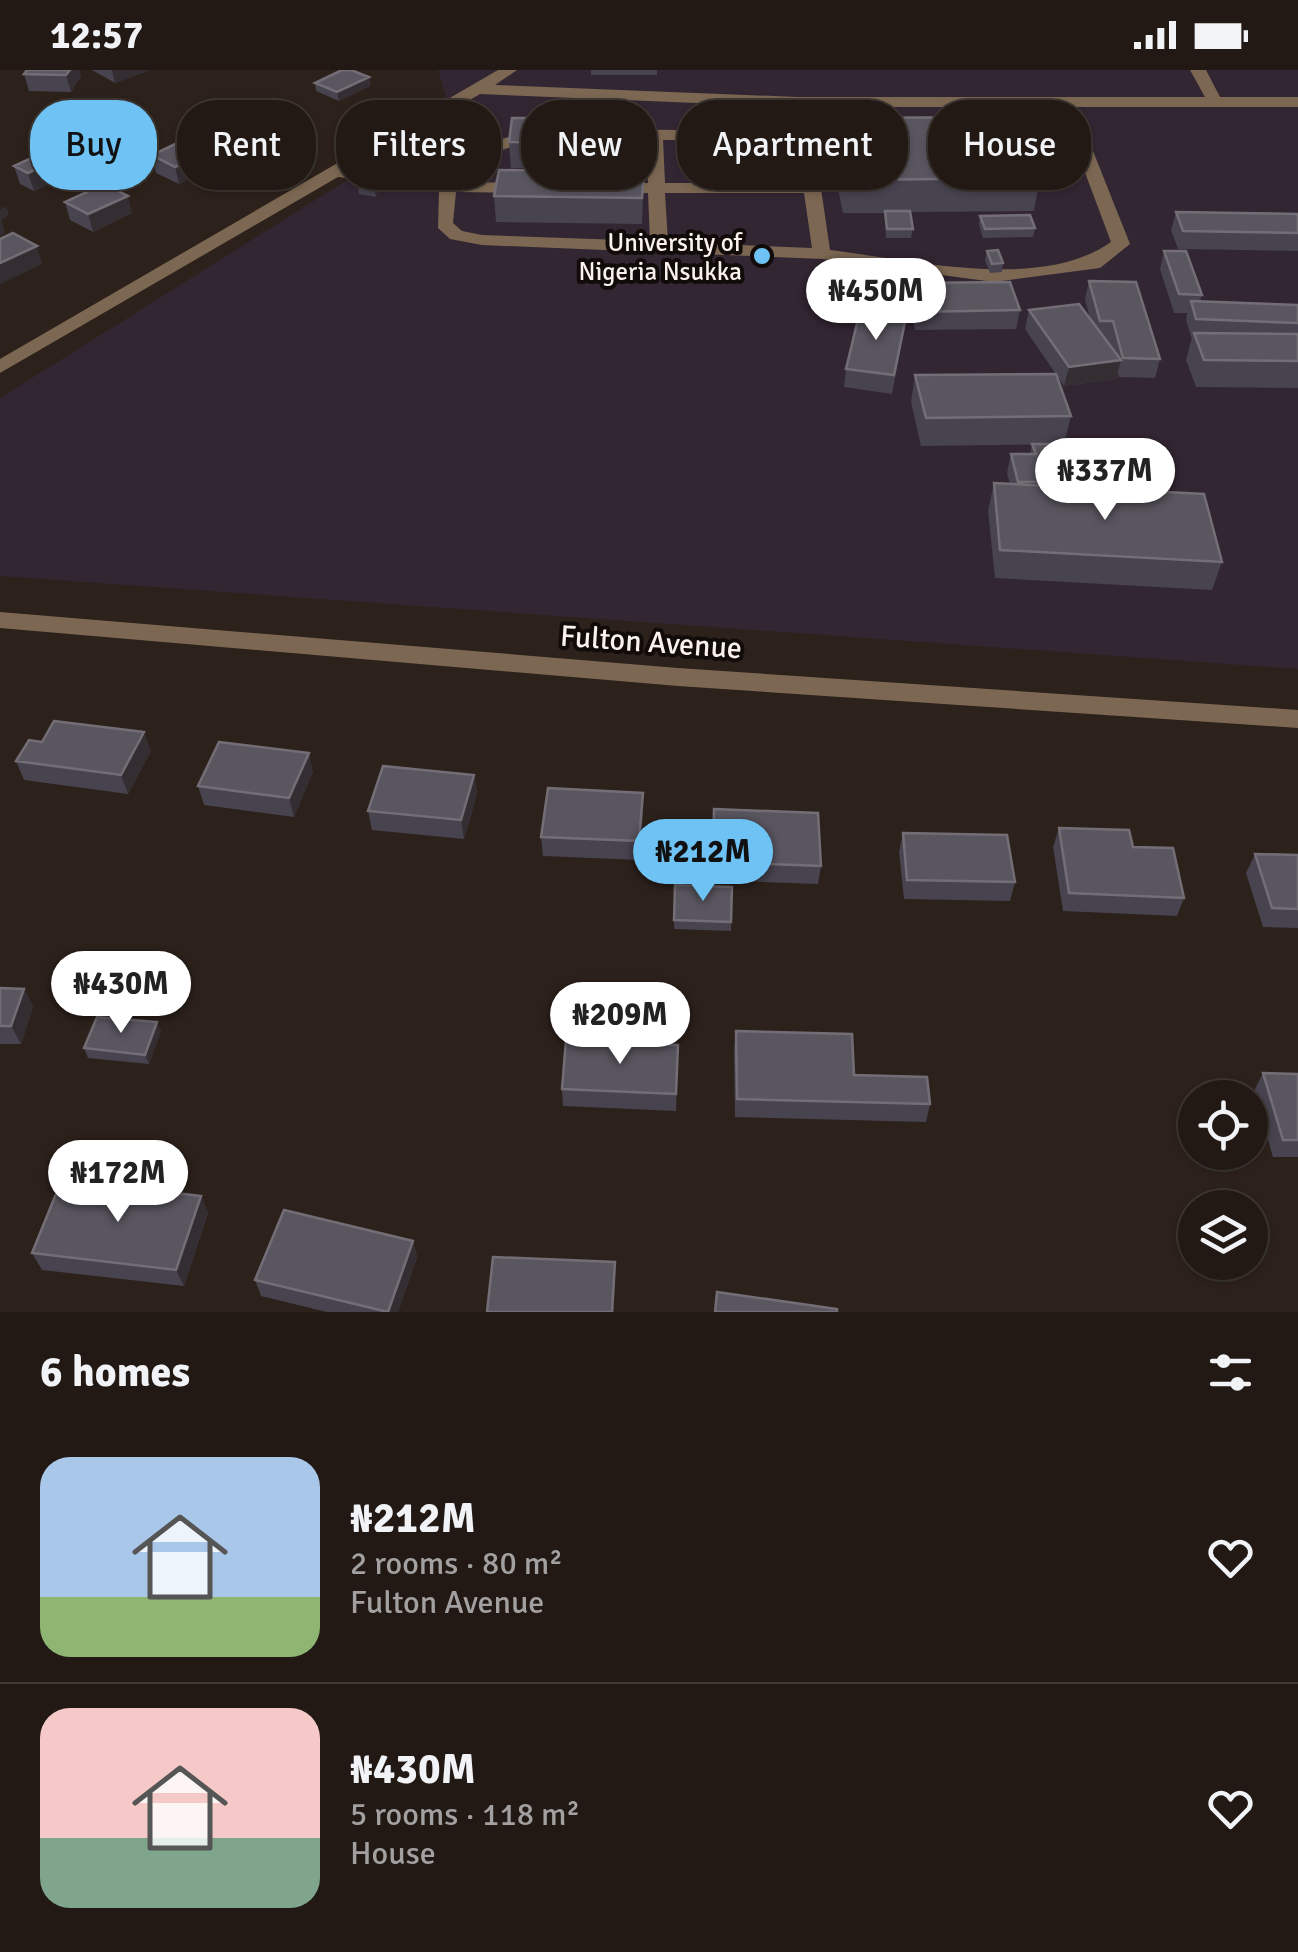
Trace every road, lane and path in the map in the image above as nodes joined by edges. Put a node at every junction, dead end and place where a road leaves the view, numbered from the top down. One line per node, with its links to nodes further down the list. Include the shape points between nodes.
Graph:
1 (509, 70): 3 (street)
2 (1198, 70): 5 (street)
3 (479, 89): 4 (street); 5 (street, via 797,102)
4 (460, 100)
5 (1215, 102): 6 (street)
6 (1298, 102)
7 (908, 137): 13 (street, via 1022,138 1084,150 1121,244 1093,264 994,276)
8 (336, 173): 14 (street)
9 (448, 190): 12 (street, via 444,224 456,236)
10 (655, 190): 12 (street)
11 (813, 190): 13 (street)
12 (659, 246): 13 (street)
13 (822, 254)
14 (0, 367)
15 (0, 620): 16 (street, Fulton Avenue, via 678,677)
16 (1298, 718)

